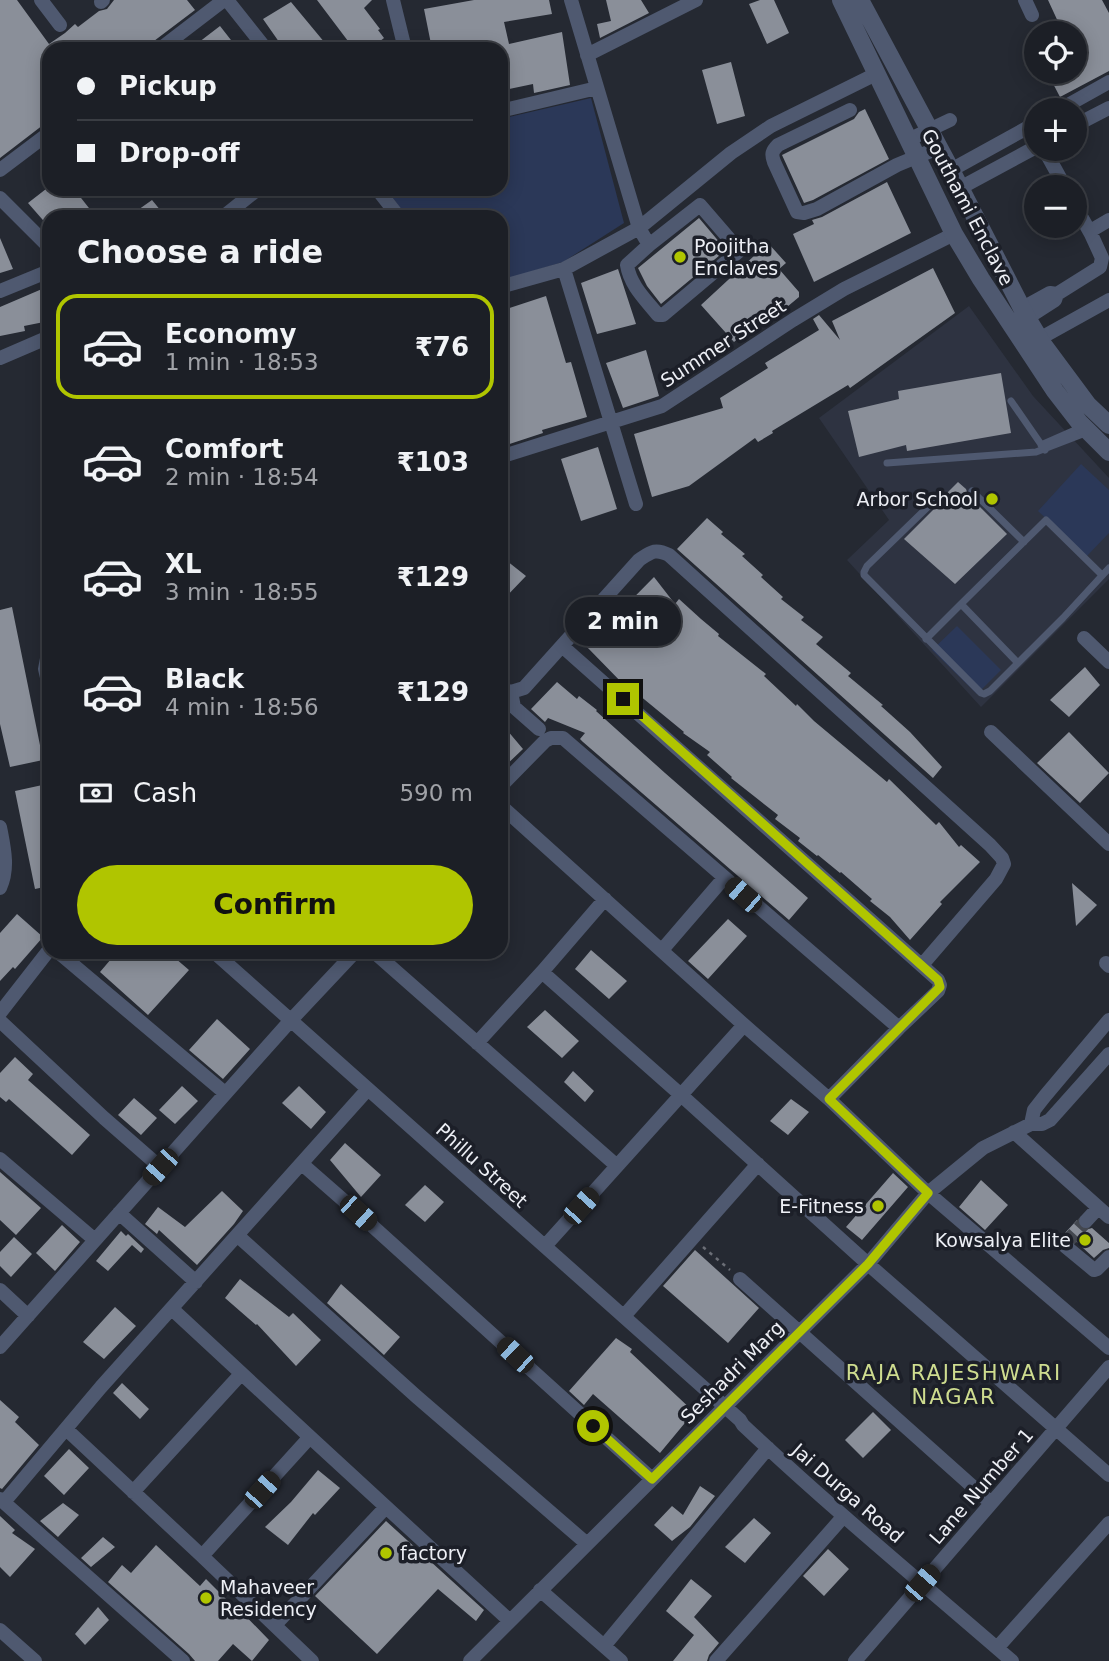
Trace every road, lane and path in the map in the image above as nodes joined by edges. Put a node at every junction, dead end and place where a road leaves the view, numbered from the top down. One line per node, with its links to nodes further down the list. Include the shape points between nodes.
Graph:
1 (41, 0): 10 (street)
2 (225, 0): 11 (street); 12 (street)
3 (393, 0): 13 (street)
4 (571, 0): 14 (street)
5 (696, 0): 14 (street)
6 (841, 0): 15 (street, Gouthami Enclave)
7 (860, 0): 24 (street, Gouthami Enclave)
8 (1025, 0): 9 (street)
9 (1032, 15)
10 (60, 25)
11 (169, 42)
12 (260, 42)
13 (403, 42)
14 (587, 55): 17 (street)
15 (876, 74): 27 (street, Gouthami Enclave); 41 (street, via 771,126)
16 (1109, 82): 18 (street)
17 (597, 88): 20 (street); 41 (street)
18 (1080, 98)
19 (1109, 108): 22 (street)
20 (508, 109)
21 (849, 110): 30 (street, via 772,150 797,212 817,209)
22 (1087, 119)
23 (950, 120): 24 (street)
24 (929, 130): 27 (street); 28 (street, Gouthami Enclave)
25 (1024, 130): 32 (street)
26 (42, 138): 31 (street)
27 (908, 140): 30 (street, Gouthami Enclave)
28 (939, 148): 30 (street); 32 (street, Gouthami Enclave)
29 (1024, 153): 33 (street)
30 (916, 158): 42 (street, Gouthami Enclave)
31 (0, 170)
32 (951, 170): 33 (street, Gouthami Enclave)
33 (960, 188): 51 (street, Gouthami Enclave)
34 (249, 196): 37 (street)
35 (382, 196): 38 (street)
36 (0, 198): 44 (street)
37 (232, 210)
38 (394, 210)
39 (1109, 220): 43 (street)
40 (1087, 227): 43 (street)
41 (639, 228): 45 (street); 46 (street)
42 (954, 234): 56 (street, Summer Street, via 844,289 662,406); 58 (street, Gouthami Enclave, via 1055,391)
43 (1091, 234): 51 (street, via 1102,258 1100,267 1057,294 1055,300)
44 (42, 240)
45 (649, 245): 45 (street, via 700,205 738,252 663,315 631,281 626,265)
46 (564, 269): 48 (street); 56 (street)
47 (42, 274): 49 (street)
48 (508, 285)
49 (0, 291)
50 (1109, 300): 52 (street)
51 (1024, 314): 52 (street, Gouthami Enclave)
52 (1040, 339): 57 (street, Gouthami Enclave)
53 (42, 340): 54 (street)
54 (0, 358)
55 (1011, 401): 59 (lane)
56 (610, 422): 61 (street, Summer Street); 65 (street)
57 (1109, 425)
58 (1085, 429): 59 (lane); 60 (street, Gouthami Enclave)
59 (1043, 447): 62 (lane, via 1036,452)
60 (1109, 452)
61 (508, 454)
62 (887, 463)
63 (972, 491): 68 (lane)
64 (936, 499): 73 (lane, via 864,572)
65 (636, 504)
66 (1039, 514): 67 (lane)
67 (1046, 520): 68 (lane); 70 (lane)
68 (1024, 542): 71 (lane)
69 (1109, 568): 70 (lane)
70 (1102, 575): 76 (lane)
71 (961, 604): 73 (lane); 76 (lane)
72 (1084, 638): 75 (street)
73 (926, 639): 76 (lane, via 984,694)
74 (562, 646): 77 (street, via 524,688); 94 (street); 94 (street, via 639,560 654,551 669,555 1002,858 1004,864 996,879)
75 (1109, 662)
76 (1018, 663)
77 (508, 690)
78 (508, 694): 79 (street, via 514,707)
79 (538, 729)
80 (991, 732): 84 (street)
81 (508, 779): 85 (street, via 545,741 563,738)
82 (508, 812): 87 (street)
83 (0, 827): 86 (street, via 6,867)
84 (1109, 844)
85 (724, 878): 88 (street); 101 (street)
86 (0, 888)
87 (605, 899): 88 (street); 95 (street)
88 (662, 950): 100 (street)
89 (42, 959): 96 (street)
90 (66, 959): 105 (street)
91 (222, 959): 97 (street, Phillu Street)
92 (348, 959): 97 (street)
93 (382, 959): 102 (street)
94 (922, 965): 101 (street, via 940,987)
95 (542, 972): 102 (street); 106 (street)
96 (0, 1013)
97 (290, 1020): 104 (street, Phillu Street); 105 (street)
98 (1109, 1020): 108 (street, via 1034,1110)
99 (0, 1021): 114 (street)
100 (744, 1025): 106 (street); 107 (street)
101 (899, 1028): 107 (street)
102 (477, 1043): 113 (street)
103 (1107, 1060): 108 (street, Seshadri Marg, via 1050,1120)
104 (368, 1089): 111 (street); 123 (street, Phillu Street)
105 (225, 1093): 114 (street)
106 (681, 1095): 112 (street); 113 (street)
107 (829, 1099): 115 (street)
108 (1031, 1124): 109 (street, Seshadri Marg)
109 (1014, 1132): 115 (street, Seshadri Marg, via 983,1148); 117 (street)
110 (0, 1159): 121 (street)
111 (302, 1164): 119 (street); 143 (street)
112 (758, 1164): 120 (street); 125 (street)
113 (617, 1166): 123 (street)
114 (160, 1167): 116 (street)
115 (928, 1193): 125 (street, Seshadri Marg); 134 (street)
116 (119, 1213): 121 (street); 127 (street)
117 (1104, 1213): 118 (street)
118 (1086, 1221)
119 (237, 1236): 127 (street); 150 (street)
120 (693, 1238): 126 (path); 131 (street)
121 (95, 1240): 130 (street)
122 (1065, 1244): 124 (street, via 1094,1270)
123 (545, 1246): 131 (street, Phillu Street)
124 (1109, 1256)
125 (868, 1264): 132 (street, Seshadri Marg); 138 (street)
126 (740, 1279): 132 (street)
127 (196, 1282): 129 (street)
128 (0, 1290): 130 (street)
129 (172, 1309): 136 (street); 139 (street)
130 (28, 1315): 133 (street)
131 (624, 1316): 137 (street, Phillu Street)
132 (799, 1333): 137 (street, Seshadri Marg); 146 (street)
133 (0, 1347)
134 (1109, 1348)
135 (1109, 1367): 138 (street, Lane Number 1)
136 (240, 1374): 140 (street); 144 (street)
137 (724, 1406): 141 (street, Jai Durga Road); 143 (street, Seshadri Marg)
138 (1056, 1428): 142 (street); 146 (street, Lane Number 1)
139 (66, 1429): 144 (street); 145 (street)
140 (310, 1437): 147 (street); 151 (street)
141 (768, 1448): 148 (street, Jai Durga Road); 157 (street)
142 (1109, 1475)
143 (652, 1479): 150 (street, Seshadri Marg)
144 (133, 1492): 151 (street)
145 (2, 1501): 161 (street)
146 (991, 1503): 152 (street, Lane Number 1)
147 (386, 1507): 154 (street); 155 (street)
148 (843, 1517): 152 (street, Jai Durga Road); 165 (street)
149 (1109, 1523): 158 (street)
150 (586, 1543): 153 (street, Seshadri Marg)
151 (202, 1556): 155 (street)
152 (922, 1583): 158 (street, Jai Durga Road); 159 (street, Lane Number 1)
153 (540, 1590): 154 (street, Seshadri Marg); 157 (street)
154 (510, 1621): 163 (street, Seshadri Marg)
155 (275, 1625): 162 (street)
156 (0, 1630): 160 (street)
157 (604, 1646): 164 (street)
158 (996, 1648): 166 (street, Jai Durga Road)
159 (860, 1659)
160 (35, 1661)
161 (183, 1661)
162 (312, 1661)
163 (470, 1661)
164 (621, 1661)
165 (716, 1661)
166 (1012, 1661)

